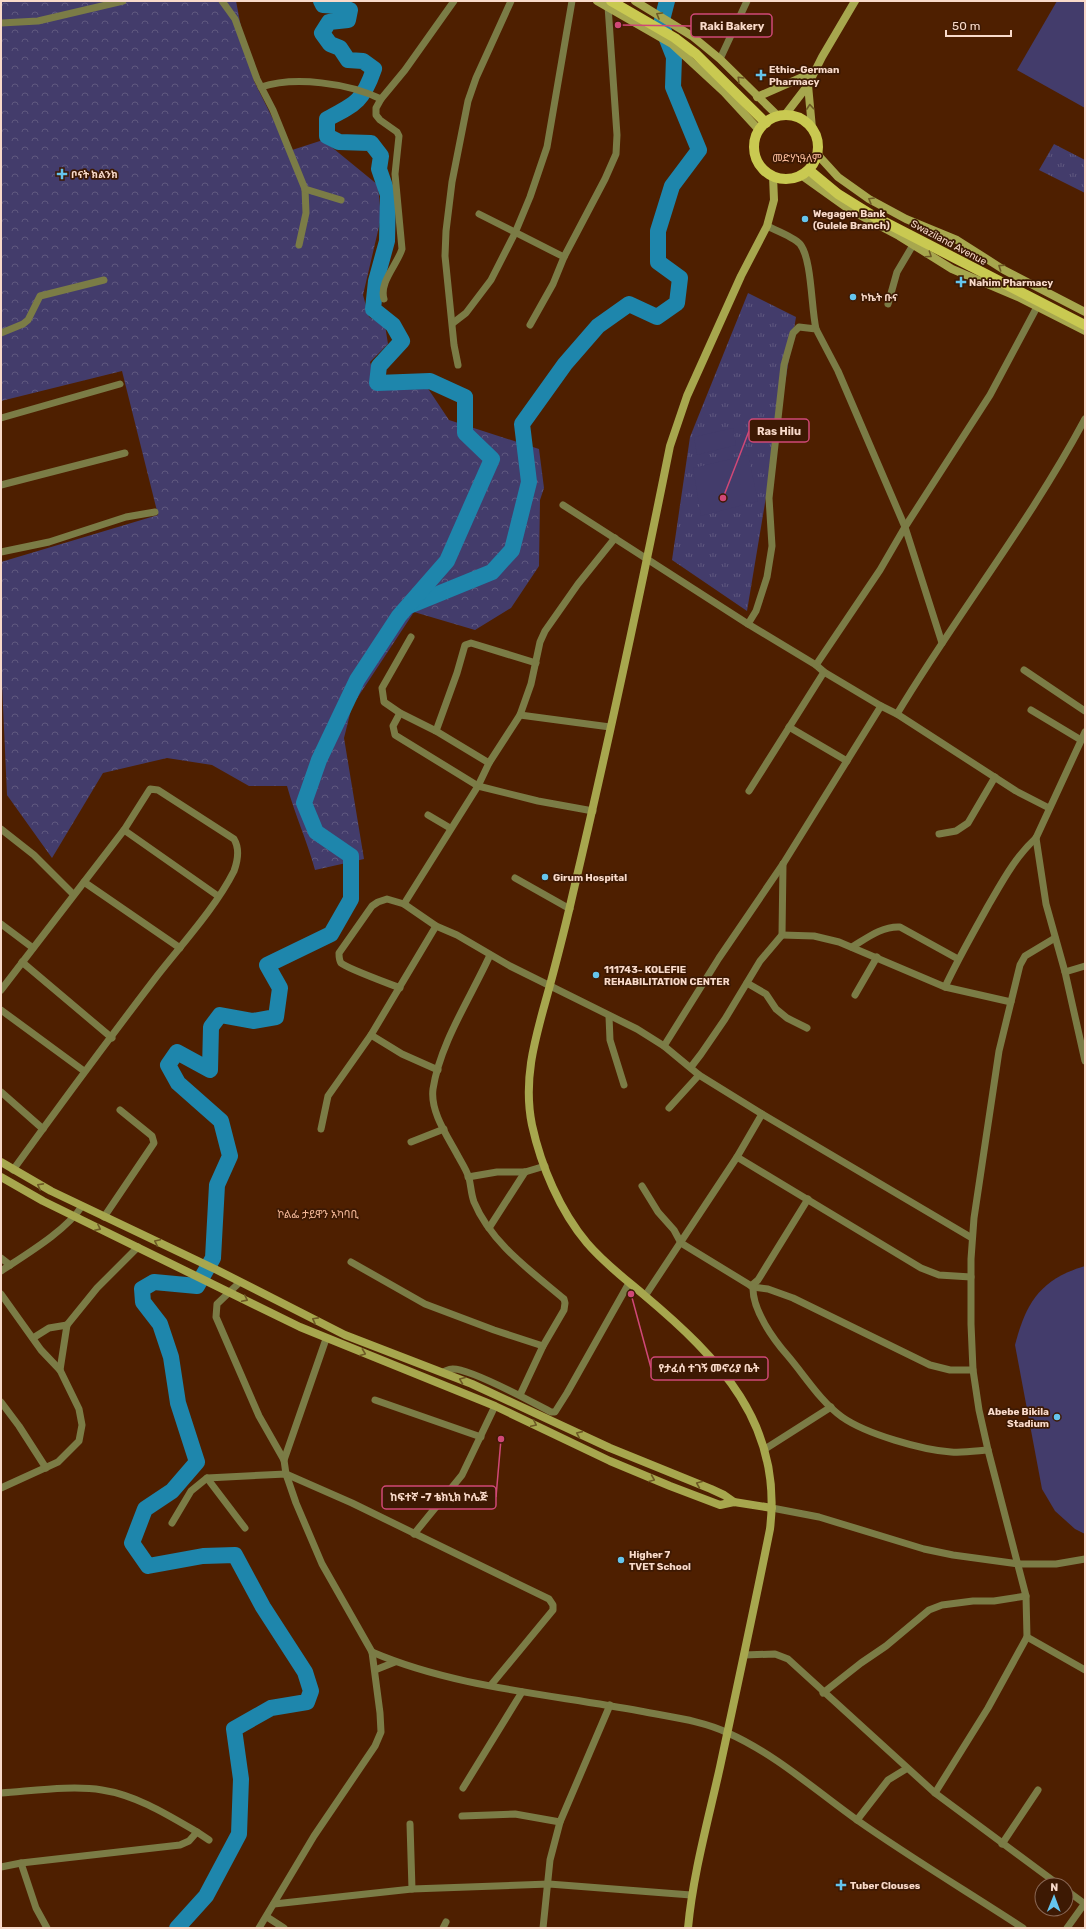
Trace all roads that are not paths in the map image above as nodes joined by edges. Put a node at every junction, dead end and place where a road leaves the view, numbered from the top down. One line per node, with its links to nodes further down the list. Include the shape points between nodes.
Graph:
1 (122, 1): 12 (street, via 38,21)
2 (222, 1): 17 (street, via 235,19)
3 (454, 1): 19 (street)
4 (511, 1): 38 (street, via 468,101 452,182 445,256)
5 (572, 1): 28 (street, via 547,147)
6 (597, 1): 10 (main road)
7 (620, 1): 11 (main road)
8 (748, 1): 14 (street)
9 (855, 1): 15 (main road)
10 (609, 3): 11 (main road); 31 (street, via 616,154)
11 (634, 9): 13 (main road)
12 (1, 24)
13 (677, 36): 14 (main road); 20 (main road, via 702,53); 20 (main road, via 714,82)
14 (720, 59): 18 (main road, one-way to 14)
15 (814, 72): 16 (main road); 18 (main road)
16 (808, 86): 20 (main road); 21 (main road, one-way to 16)
17 (261, 87): 19 (street, via 273,83 300,81 355,88); 24 (street)
18 (757, 97): 20 (main road)
19 (381, 99): 33 (street, via 376,108 376,115 399,136 395,174 398,220 402,238 400,256 383,287)
20 (772, 121): 21 (main road, via 795,116); 23 (main road, via 755,142 755,156 759,164)
21 (812, 128): 22 (main road, via 817,138)
22 (810, 166): 23 (main road, via 782,179); 30 (main road, via 850,210); 36 (main road, one-way to 22, via 1004,270 957,240 906,219 838,178); 37 (main road, Swaziland Avenue, via 840,190 873,210); 40 (main road, Swaziland Avenue, via 838,194 875,217)
23 (773, 176): 27 (main road, via 774,200)
24 (305, 189): 25 (street); 29 (street, via 306,212)
25 (342, 200)
26 (479, 214): 28 (street)
27 (767, 226): 41 (street, via 799,242 805,252); 55 (main road, via 741,276 678,419)
28 (515, 233): 31 (street); 38 (street, via 486,289 466,313)
29 (299, 245)
30 (913, 245): 34 (street, via 897,272); 35 (main road, one-way to 35, via 964,274)
31 (564, 257): 39 (street, via 553,284)
32 (104, 280): 43 (street, via 40,296 28,320)
33 (384, 299)
34 (888, 304)
35 (1037, 307): 42 (main road); 52 (street, via 990,395)
36 (1085, 312)
37 (1085, 319)
38 (453, 323): 44 (street)
39 (530, 325)
40 (1085, 325)
41 (816, 329): 52 (street, via 838,371); 56 (street, via 796,329 784,365 769,498 772,546 770,561 762,594)
42 (1085, 331)
43 (1, 333)
44 (458, 365)
45 (120, 384): 46 (street)
46 (1, 418)
47 (1085, 419): 58 (street, via 1017,534)
48 (125, 453): 49 (street)
49 (1, 485)
50 (563, 505): 53 (street)
51 (155, 512): 54 (street, via 126,518 49,542)
52 (905, 527): 58 (street); 60 (street, via 880,570)
53 (615, 538): 55 (street); 59 (street, via 545,631)
54 (1, 552)
55 (647, 558): 56 (street); 69 (main road)
56 (748, 624): 60 (street)
57 (411, 637): 66 (street, via 382,688 384,702)
58 (942, 643): 67 (street)
59 (536, 663): 68 (street); 71 (street, via 471,643 465,645)
60 (816, 665): 62 (street)
61 (1024, 670): 65 (street)
62 (824, 672): 63 (street); 70 (street)
63 (881, 706): 67 (street); 74 (street)
64 (1031, 710): 73 (street)
65 (1085, 711)
66 (400, 713): 71 (street); 77 (street, via 393,726 395,735)
67 (897, 714): 76 (street)
68 (520, 715): 69 (street); 75 (street)
69 (610, 727): 80 (main road)
70 (789, 727): 74 (street); 78 (street)
71 (436, 731): 75 (street)
72 (1085, 732): 73 (street)
73 (1081, 740): 79 (street)
74 (847, 761): 87 (street)
75 (489, 763): 77 (street)
76 (995, 777): 79 (street); 85 (street, via 968,823 956,831)
77 (478, 786): 80 (street); 82 (street)
78 (749, 791)
79 (1049, 808): 86 (street)
80 (593, 811): 93 (main road)
81 (428, 814): 82 (street)
82 (450, 828): 92 (street)
83 (1, 829): 90 (street, via 34,855)
84 (124, 830): 89 (street); 91 (street); 91 (street, via 148,791 154,789 234,839 238,852 236,864)
85 (939, 834)
86 (1036, 838): 97 (street, via 1041,879); 103 (street, via 1007,874)
87 (783, 864): 96 (street); 119 (street, via 719,958)
88 (515, 878): 93 (street)
89 (84, 882): 90 (street); 100 (street)
90 (73, 894): 99 (street)
91 (218, 896): 100 (street)
92 (404, 904): 95 (street); 110 (street, via 389,899 372,906 339,953 341,963)
93 (570, 909): 108 (main road)
94 (1, 924): 99 (street)
95 (436, 926): 101 (street, via 457,935); 110 (street)
96 (782, 935): 98 (street, via 821,938); 107 (street, via 760,961)
97 (1055, 938): 106 (street); 113 (street, via 1022,959)
98 (852, 947): 102 (street); 103 (street, via 882,930 900,927)
99 (33, 948): 104 (street)
100 (180, 948): 118 (street)
101 (490, 955): 108 (street); 122 (street, via 465,1005)
102 (877, 957): 109 (street); 112 (street)
103 (958, 959): 109 (street)
104 (22, 962): 111 (street); 118 (street)
105 (1085, 966): 106 (street)
106 (1065, 972): 120 (street)
107 (747, 983): 116 (street, via 766,994 776,1009); 121 (street, via 725,1019)
108 (550, 985): 115 (street); 136 (main road, via 535,1042 528,1083 533,1127)
109 (945, 987): 113 (street)
110 (400, 988): 117 (street)
111 (1, 990)
112 (855, 996)
113 (1011, 1002): 147 (street, via 999,1052)
114 (1, 1010): 123 (street)
115 (609, 1016): 119 (street); 125 (street, via 610,1040)
116 (807, 1028)
117 (371, 1035): 122 (street, via 402,1054); 131 (street, via 328,1096)
118 (112, 1038): 123 (street)
119 (664, 1046): 121 (street)
120 (1085, 1060)
121 (690, 1067): 124 (street)
122 (438, 1070): 132 (street, via 433,1098)
123 (84, 1071): 130 (street)
124 (700, 1075): 127 (street); 129 (street)
125 (624, 1084)
126 (1, 1092): 130 (street)
127 (669, 1108)
128 (120, 1110): 145 (street, via 150,1134 154,1143)
129 (762, 1114): 134 (street); 147 (street)
130 (43, 1129): 137 (street)
131 (321, 1129)
132 (444, 1129): 133 (street); 140 (street)
133 (411, 1142)
134 (737, 1157): 142 (street); 148 (street)
135 (1, 1162): 137 (main road)
136 (545, 1166): 138 (street); 156 (main road, via 558,1196 580,1234 616,1274)
137 (13, 1170): 143 (main road, one-way to 137)
138 (525, 1172): 140 (street, via 497,1172); 146 (street)
139 (1, 1177): 144 (main road)
140 (468, 1177): 146 (street, via 474,1202)
141 (642, 1186): 148 (street)
142 (808, 1199): 154 (street, via 927,1272 949,1277); 157 (street)
143 (82, 1206): 144 (street); 145 (main road)
144 (75, 1217): 149 (main road, one-way to 149); 152 (street)
145 (104, 1217): 155 (main road, one-way to 145)
146 (490, 1228): 164 (street, via 511,1253 565,1301 564,1310)
147 (972, 1238): 154 (street)
148 (681, 1243): 157 (street); 160 (street)
149 (138, 1247): 158 (main road); 161 (street, via 96,1288)
150 (1, 1258): 152 (street)
151 (351, 1262): 164 (street, via 425,1304)
152 (10, 1265): 153 (street)
153 (1, 1271)
154 (970, 1277): 166 (street)
155 (240, 1282): 158 (street); 167 (main road, one-way to 155, via 345,1335)
156 (629, 1283): 160 (main road); 168 (street, via 556,1411 551,1412)
157 (752, 1287): 166 (street, via 768,1289 793,1298 930,1364 950,1370); 173 (street, via 754,1299 770,1334)
158 (231, 1292): 163 (main road, one-way to 163); 178 (street, via 217,1304 216,1317 259,1416)
159 (1, 1294): 162 (street)
160 (645, 1296): 176 (main road, via 708,1355 724,1375 748,1410 761,1434)
161 (67, 1325): 162 (street, via 49,1328); 165 (street)
162 (33, 1338): 165 (street)
163 (326, 1339): 171 (main road, one-way to 171); 178 (street)
164 (543, 1346): 168 (street)
165 (60, 1370): 179 (street, via 79,1409 82,1432 73,1448 58,1462)
166 (973, 1370): 177 (street)
167 (443, 1372): 168 (street, via 451,1369 461,1370); 172 (main road, one-way to 167)
168 (520, 1395)
169 (375, 1400): 175 (street)
170 (1, 1402): 179 (street)
171 (495, 1406): 174 (main road); 175 (street)
172 (522, 1406): 174 (main road); 183 (main road, one-way to 172, via 711,1489 610,1448)
173 (831, 1407): 176 (street); 177 (street, via 850,1422 908,1444 952,1452)
174 (517, 1416): 183 (main road, one-way to 183, via 670,1486 720,1505)
175 (481, 1437): 187 (street, via 462,1475)
176 (765, 1449): 184 (main road)
177 (988, 1450): 189 (street)
178 (284, 1460): 180 (street)
179 (46, 1468): 182 (street)
180 (286, 1474): 181 (street); 187 (street, via 334,1494); 192 (street, via 322,1564)
181 (207, 1478): 185 (street, via 192,1491); 186 (street)
182 (1, 1488)
183 (734, 1502): 184 (main road)
184 (772, 1508): 189 (street, via 818,1517 931,1550); 193 (main road)
185 (172, 1523)
186 (245, 1528)
187 (414, 1534): 197 (street, via 548,1599 553,1605 551,1613)
188 (1085, 1559): 189 (street, via 1056,1564)
189 (1018, 1564): 190 (street)
190 (1026, 1596): 191 (street); 199 (street, via 942,1605 929,1610)
191 (1027, 1636): 195 (street); 206 (street, via 988,1708)
192 (372, 1652): 194 (street); 196 (street)
193 (744, 1655): 199 (street, via 783,1656); 201 (main road)
194 (395, 1662): 196 (street); 197 (street)
195 (1084, 1667)
196 (375, 1670): 221 (street, via 380,1713 379,1738 314,1836)
197 (491, 1686): 198 (street)
198 (522, 1692): 200 (street); 203 (street)
199 (823, 1693): 202 (street)
200 (610, 1705): 201 (street); 209 (street)
201 (727, 1732): 208 (street, via 770,1757); 219 (main road)
202 (906, 1769): 206 (street); 208 (street, via 888,1780)
203 (462, 1788)
204 (1038, 1790): 213 (street)
205 (1, 1793): 211 (street, via 71,1789 107,1791 144,1803)
206 (935, 1793): 213 (street)
207 (462, 1816): 209 (street, via 515,1814)
208 (857, 1820): 230 (street)
209 (560, 1822): 217 (street, via 550,1860)
210 (410, 1824): 218 (street)
211 (197, 1832): 212 (street); 214 (street, via 189,1841 180,1845)
212 (208, 1840)
213 (1002, 1844): 216 (street)
214 (21, 1863): 215 (street); 224 (street, via 36,1908)
215 (1, 1867)
216 (1048, 1877)
217 (549, 1884): 218 (street); 219 (street); 227 (street)
218 (412, 1889): 221 (street)
219 (691, 1895): 229 (main road)
220 (1074, 1896): 222 (street)
221 (274, 1904): 223 (street)
222 (1085, 1904): 231 (street)
223 (267, 1917): 225 (street); 226 (street)
224 (47, 1928)
225 (259, 1928)
226 (284, 1928)
227 (543, 1928): 228 (street)
228 (548, 1928)
229 (688, 1928)
230 (1023, 1928)
231 (1067, 1928)

